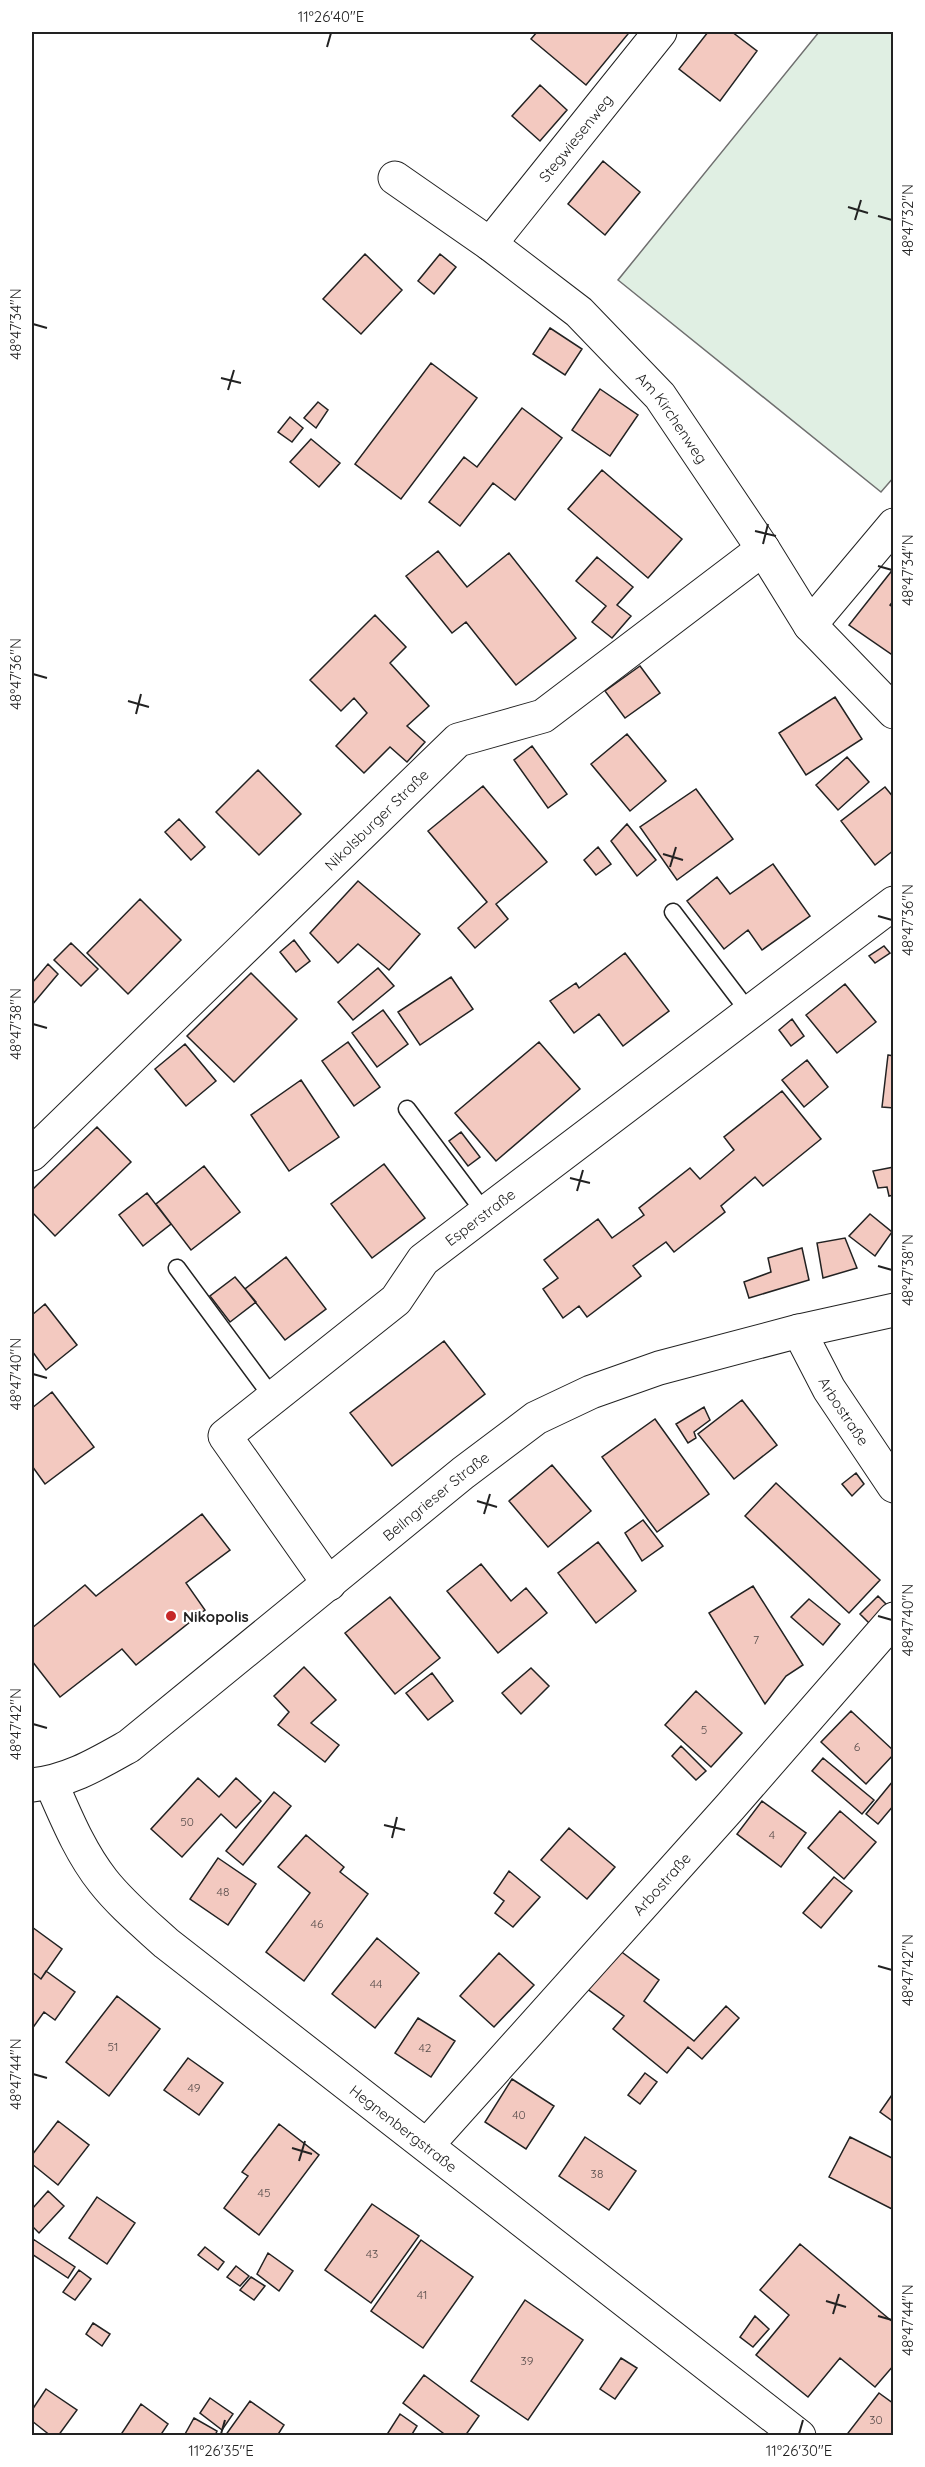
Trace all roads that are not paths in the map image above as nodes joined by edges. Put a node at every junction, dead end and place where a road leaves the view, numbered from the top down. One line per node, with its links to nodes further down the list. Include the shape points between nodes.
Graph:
1 (660, 32): 3 (street, Stegwiesenweg)
2 (395, 178): 3 (street, Am Kirchenweg)
3 (490, 244): 5 (street, Am Kirchenweg, via 579,312 660,396)
4 (894, 525): 6 (street)
5 (763, 549): 6 (street, Am Kirchenweg); 12 (street, Nikolsburger Straße, via 543,716 458,740)
6 (810, 625): 7 (street, Am Kirchenweg)
7 (894, 712)
8 (894, 903): 10 (street, Esperstraße)
9 (673, 912): 10 (lane)
10 (749, 1012): 13 (street, Esperstraße)
11 (407, 1109): 13 (lane)
12 (32, 1154)
13 (485, 1213): 17 (street, Esperstraße, via 423,1260 396,1300)
14 (177, 1268): 17 (lane)
15 (894, 1310): 16 (street, Beilngrieser Straße)
16 (799, 1331): 18 (street, Arbostraße, via 829,1389); 19 (street, Beilngrieser Straße, via 658,1368 591,1392 536,1418 462,1473)
17 (273, 1398): 19 (street, Esperstraße, via 225,1436)
18 (894, 1486)
19 (329, 1584): 21 (street, Beilngrieser Straße, via 129,1746 85,1772)
20 (894, 1619): 22 (street, Arbostraße)
21 (41, 1784): 22 (street, Hegnenbergstraße, via 103,1881 129,1909 166,1943)
22 (427, 2145): 23 (street, Hegnenbergstraße)
23 (799, 2436)

